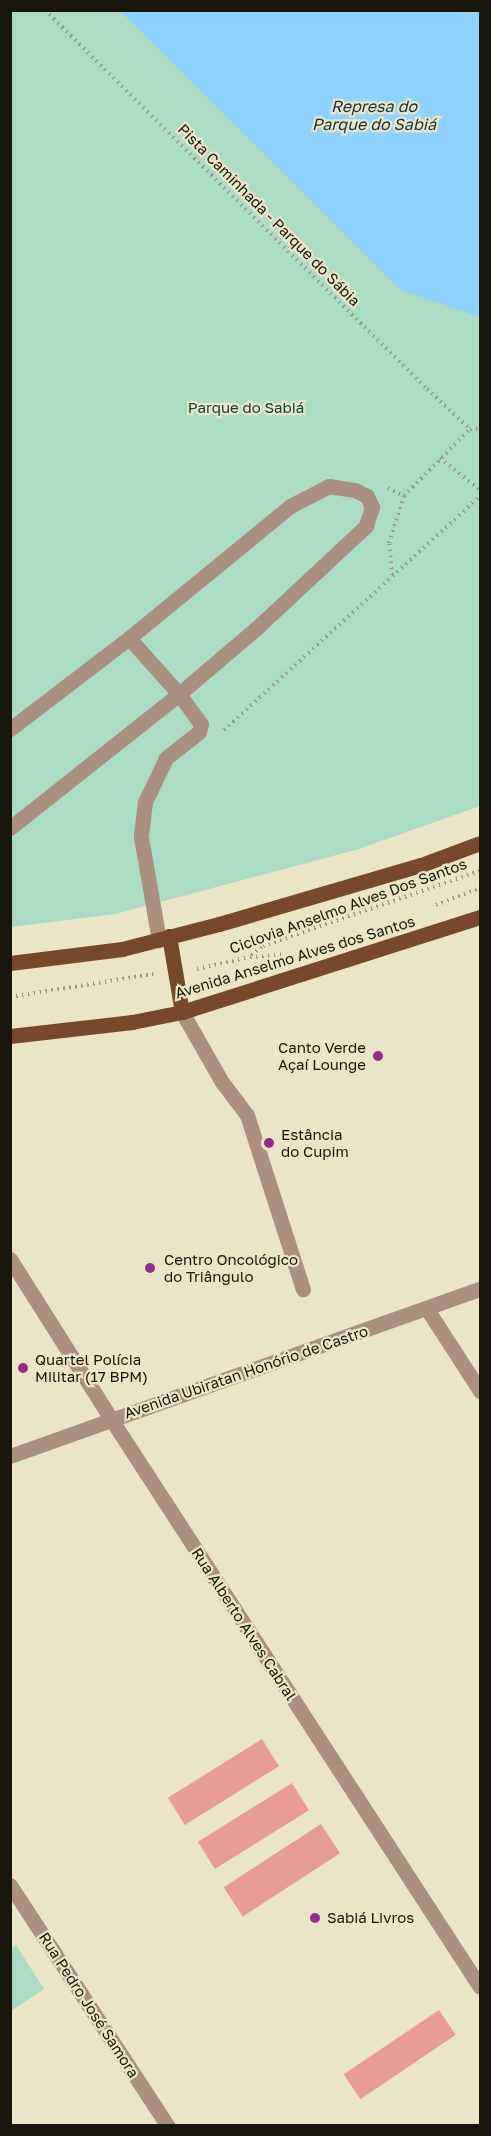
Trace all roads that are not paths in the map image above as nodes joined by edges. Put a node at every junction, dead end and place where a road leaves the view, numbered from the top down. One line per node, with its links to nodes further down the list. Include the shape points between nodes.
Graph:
1 (129, 638): 2 (street); 2 (street, via 290,506 329,486 367,496 372,507 366,526); 3 (street)
2 (179, 694): 4 (street); 7 (street, via 201,724 199,732 166,758 145,802 141,837)
3 (10, 729)
4 (10, 828)
5 (480, 843): 7 (main road, via 421,865)
6 (480, 917): 9 (main road, Avenida Anselmo Alves dos Santos)
7 (164, 938): 8 (main road, via 122,949); 9 (main road, via 177,972)
8 (10, 963)
9 (182, 1012): 10 (main road, Avenida Anselmo Alves dos Santos); 12 (street, via 222,1082 247,1115)
10 (10, 1036)
11 (10, 1259): 16 (street, Rua Alberto Alves Cabral)
12 (303, 1289)
13 (480, 1289): 14 (street, Avenida Ubiratan Honório de Castro)
14 (428, 1309): 15 (street); 16 (street, Avenida Ubiratan Honório de Castro)
15 (480, 1391)
16 (111, 1419): 17 (street, Avenida Ubiratan Honório de Castro); 19 (street, Rua Alberto Alves Cabral)
17 (10, 1456)
18 (10, 1884): 20 (street, Rua Pedro José Samora)
19 (480, 1987)
20 (168, 2126)

